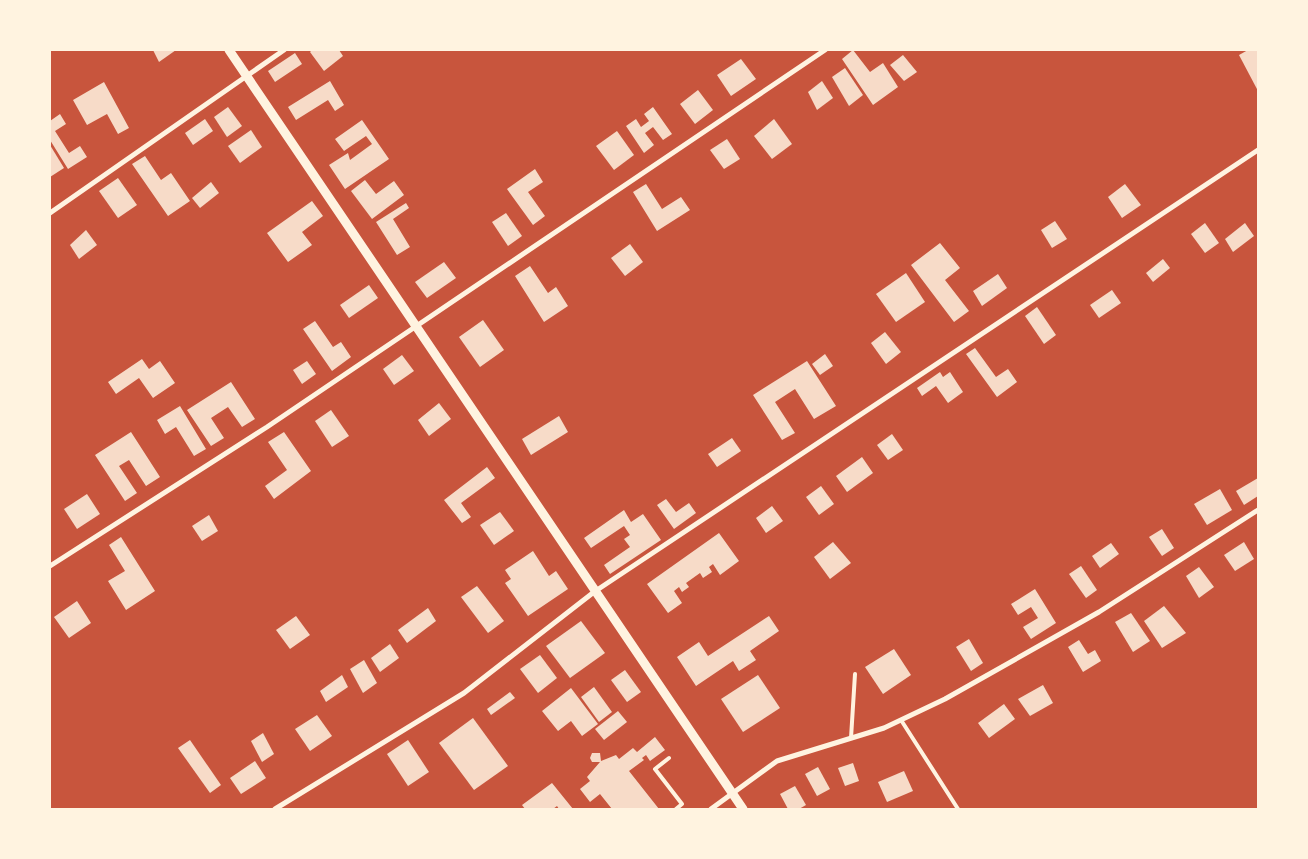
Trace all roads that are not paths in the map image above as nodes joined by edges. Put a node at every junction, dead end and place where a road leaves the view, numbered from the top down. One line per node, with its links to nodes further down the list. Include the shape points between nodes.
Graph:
1 (228, 50): 4 (street)
2 (284, 50): 4 (street)
3 (825, 50): 7 (street)
4 (246, 76): 6 (street); 7 (street)
5 (1258, 150): 10 (street)
6 (50, 213)
7 (415, 326): 9 (street, via 268,427); 10 (street)
8 (1258, 510): 12 (street, via 1099,612 945,699)
9 (50, 566)
10 (594, 592): 15 (street); 16 (street, via 464,693)
11 (855, 674): 13 (lane)
12 (901, 720): 13 (street); 20 (lane)
13 (851, 738): 15 (street, via 777,761)
14 (669, 758): 17 (lane, via 655,769 682,804)
15 (732, 793): 18 (street); 19 (street)
16 (275, 809)
17 (676, 809)
18 (711, 809)
19 (743, 809)
20 (958, 809)

